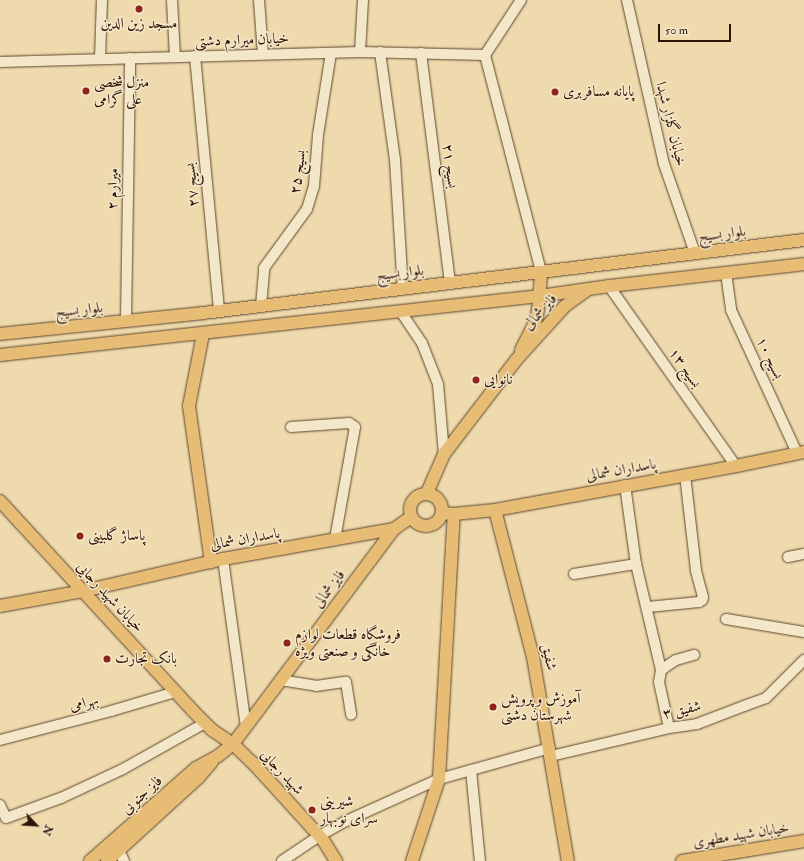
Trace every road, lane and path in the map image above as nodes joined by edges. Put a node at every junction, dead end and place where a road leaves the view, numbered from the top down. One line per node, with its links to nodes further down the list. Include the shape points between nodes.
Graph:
1 (102, 0): 16 (street)
2 (172, 0): 14 (street)
3 (259, 0): 11 (street)
4 (363, 0): 7 (street)
5 (520, 0): 12 (street)
6 (627, 0): 19 (street, خیابان گلزار شهدا, via 664,164)
7 (360, 52): 8 (street, خیابان میرارم دشتی); 9 (street, خیابان میرارم دشتی)
8 (380, 52): 10 (street, خیابان میرارم دشتی); 26 (street, via 395,160)
9 (331, 53): 11 (street, خیابان میرارم دشتی); 29 (street, بسیج ۲۵, via 318,135 314,186 307,209 264,268)
10 (421, 53): 12 (street, خیابان میرارم دشتی); 23 (street, بسیج ۲۱)
11 (263, 54): 13 (street, خیابان میرارم دشتی)
12 (485, 54): 21 (street)
13 (195, 56): 14 (street, خیابان میرارم دشتی); 30 (street, بسیج ۲۷)
14 (175, 57): 15 (street, خیابان میرارم دشتی)
15 (130, 58): 16 (street, خیابان میرارم دشتی); 33 (street, میرارم ۲)
16 (100, 59): 17 (street, خیابان میرارم دشتی)
17 (0, 62)
18 (804, 240): 19 (main road, بلوار بسیج)
19 (695, 253): 21 (main road, بلوار بسیج)
20 (804, 264): 22 (main road)
21 (541, 272): 23 (main road, بلوار بسیج); 28 (main road, فایز شمالی)
22 (726, 273): 24 (main road); 39 (street, بسیج ۱۰, via 731,310)
23 (450, 283): 26 (main road, بلوار بسیج)
24 (609, 286): 25 (main road); 41 (street, بسیج ۱۳)
25 (589, 288): 28 (main road); 37 (main road, فایز شمالی, via 565,306)
26 (403, 289): 27 (main road, بلوار بسیج)
27 (358, 294): 29 (main road, بلوار بسیج); 32 (main road)
28 (540, 296): 31 (main road); 37 (main road, فایز شمالی, via 535,323)
29 (261, 306): 30 (main road, بلوار بسیج)
30 (219, 311): 33 (main road, بلوار بسیج)
31 (401, 312): 32 (main road); 40 (street, via 422,343 438,384)
32 (360, 316): 35 (main road)
33 (126, 321): 34 (main road, بلوار بسیج)
34 (0, 334)
35 (203, 334): 36 (main road); 53 (main road, via 189,406)
36 (0, 355)
37 (516, 360): 40 (main road, فایز شمالی)
38 (291, 427): 50 (street, via 349,423 354,427)
39 (801, 453): 41 (main road, پاسداران شمالی)
40 (444, 454): 44 (main road, فایز شمالی)
41 (736, 466): 42 (main road, پاسداران شمالی)
42 (685, 475): 43 (main road, پاسداران شمالی); 58 (street, via 696,570 703,597 699,602)
43 (625, 485): 46 (main road, پاسداران شمالی); 54 (street)
44 (427, 493): 47 (main road, via 439,499); 48 (main road, via 420,494 410,503)
45 (0, 501): 56 (main road, خیابان شهید رجایی)
46 (495, 510): 47 (main road, پاسداران شمالی); 72 (main road, شفیق, via 533,657)
47 (448, 513): 48 (main road, via 435,524 428,526 421,526); 75 (main road)
48 (411, 517): 49 (main road, پاسداران شمالی)
49 (394, 529): 50 (main road, پاسداران شمالی); 64 (main road, فایز شمالی)
50 (335, 540): 53 (main road, پاسداران شمالی)
51 (804, 554): 52 (street)
52 (788, 557)
53 (216, 561): 56 (main road, پاسداران شمالی); 68 (street)
54 (636, 564): 55 (street); 58 (street)
55 (574, 574)
56 (83, 591): 57 (main road, پاسداران شمالی); 65 (main road, خیابان شهید رجایی)
57 (0, 606)
58 (648, 607): 63 (street)
59 (726, 619): 60 (street)
60 (804, 632)
61 (694, 655): 63 (street, via 676,660)
62 (804, 660): 69 (street, شفیق ۳, via 766,698 697,724)
63 (661, 670): 69 (street, via 659,682)
64 (280, 680): 66 (street, via 316,686 346,682); 68 (main road, فایز شمالی)
65 (175, 692): 67 (main road, خیابان شهید رجایی); 70 (street, بهرامی)
66 (351, 715)
67 (205, 723): 71 (main road, خیابان شهید رجایی); 76 (street, via 123,768 61,798 6,818)
68 (246, 726): 71 (main road, فایز شمالی)
69 (669, 728): 72 (street, شفیق ۳)
70 (0, 740)
71 (233, 744): 73 (main road, فایز جنوبی); 77 (main road, شهید رجایی)
72 (550, 752): 74 (street, شفیق ۳); 86 (main road, شفیق)
73 (218, 756): 79 (main road, فایز جنوبی); 80 (main road, فایز جنوبی, via 196,768)
74 (471, 770): 75 (street, شفیق ۳); 85 (street)
75 (439, 779): 77 (street, شفیق ۳); 84 (main road)
76 (0, 805)
77 (319, 836): 82 (street, شفیق ۳); 83 (main road, شهید رجایی)
78 (804, 841): 87 (main road, خیابان شهید مطهری)
79 (121, 856): 81 (main road, فایز جنوبی)
80 (90, 861)
81 (107, 861)
82 (282, 861)
83 (336, 861)
84 (412, 861)
85 (480, 861)
86 (568, 861)
87 (682, 861)

